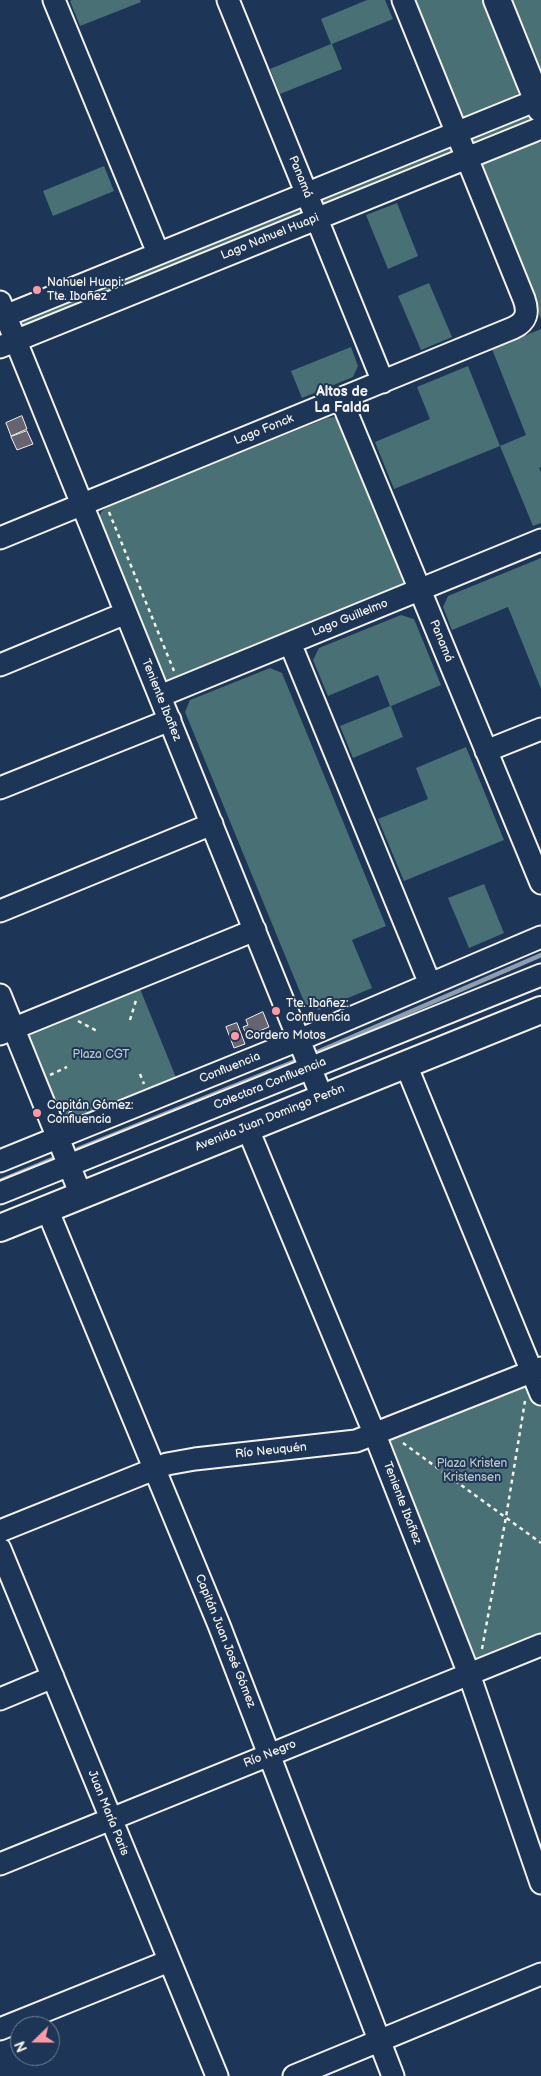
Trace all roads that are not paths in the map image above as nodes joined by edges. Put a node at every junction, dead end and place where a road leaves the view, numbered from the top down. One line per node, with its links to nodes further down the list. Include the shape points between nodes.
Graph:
1 (54, 0): 11 (street)
2 (228, 0): 9 (street, Panamá)
3 (403, 0): 7 (street)
4 (497, 0): 5 (main road)
5 (538, 97): 7 (street)
6 (541, 128): 8 (street, Lago Nahuel Huapi)
7 (456, 132): 8 (street); 9 (street)
8 (467, 158): 10 (street, Lago Nahuel Huapi); 14 (street, Lago Fonck, via 524,299 526,318 513,328)
9 (306, 193): 10 (street, Panamá); 11 (street)
10 (317, 219): 13 (street, Lago Nahuel Huapi); 14 (street, Panamá)
11 (158, 253): 12 (street)
12 (2, 312): 13 (street, Teniente Ibañez)
13 (8, 344): 16 (street, Teniente Ibañez)
14 (383, 382): 15 (street, Lago Fonck)
15 (341, 399): 16 (street, Lago Fonck); 19 (street, Panamá)
16 (82, 505): 17 (street, Lago Fonck); 20 (street, Teniente Ibañez)
17 (0, 538)
18 (541, 540): 19 (street, Lago Guillelmo)
19 (420, 590): 21 (street, Lago Guillelmo); 26 (street, Panamá)
20 (126, 613): 22 (street); 23 (street, Teniente Ibañez)
21 (290, 643): 23 (street, Lago Guillelmo); 34 (street)
22 (0, 665)
23 (160, 696): 24 (street, Teniente Ibañez)
24 (170, 720): 27 (street); 28 (street, Teniente Ibañez)
25 (541, 729): 26 (street)
26 (486, 751): 29 (street, Panamá)
27 (0, 788)
28 (212, 824): 30 (street); 31 (street, Teniente Ibañez)
29 (541, 883)
30 (0, 911)
31 (255, 930): 37 (street); 38 (street, Teniente Ibañez)
32 (541, 937): 34 (street, Confluencia)
33 (541, 975): 40 (street, Colectora Confluencia)
34 (430, 984): 38 (street, Confluencia)
35 (0, 995): 37 (street)
36 (541, 1010): 39 (main road, Avenida Juan Domingo Perón)
37 (7, 1031): 43 (street)
38 (300, 1040): 40 (street, Teniente Ibañez); 43 (street, Confluencia)
39 (406, 1065): 41 (main road, Avenida Juan Domingo Perón); 50 (street)
40 (311, 1067): 41 (street, Teniente Ibañez); 45 (street, Colectora Confluencia)
41 (322, 1097): 42 (main road, Avenida Juan Domingo Perón)
42 (247, 1127): 47 (main road, Avenida Juan Domingo Perón); 52 (street, Teniente Ibañez)
43 (57, 1138): 44 (street, Confluencia); 45 (street)
44 (0, 1161)
45 (68, 1165): 46 (street, Colectora Confluencia); 47 (street)
46 (0, 1193)
47 (80, 1195): 48 (main road, Avenida Juan Domingo Perón)
48 (47, 1209): 49 (main road, Avenida Juan Domingo Perón); 53 (street, Capitán Juan José Gómez)
49 (0, 1228)
50 (536, 1370): 51 (street); 52 (street, Río Neuquén)
51 (533, 1397)
52 (375, 1435): 53 (street, Río Neuquén, via 337,1444 195,1459); 57 (street, Teniente Ibañez)
53 (155, 1468): 54 (street, Río Neuquén); 60 (street, Capitán Juan José Gómez)
54 (0, 1531)
55 (0, 1549): 58 (street, Juan María Paris)
56 (541, 1645): 57 (street, Río Negro)
57 (469, 1674): 60 (street, Río Negro); 63 (street, Teniente Ibañez)
58 (53, 1677): 59 (street); 61 (street, Juan María Paris)
59 (0, 1699)
60 (270, 1755): 61 (street, Río Negro); 67 (street, Capitán Juan José Gómez)
61 (111, 1819): 62 (street, Río Negro); 64 (street, Juan María Paris)
62 (0, 1864)
63 (541, 1883)
64 (169, 1961): 66 (street); 68 (street, Juan María Paris)
65 (541, 1974): 67 (street)
66 (0, 2029)
67 (380, 2041): 69 (street); 70 (street, Capitán Juan José Gómez)
68 (217, 2076)
69 (294, 2076)
70 (393, 2076)

